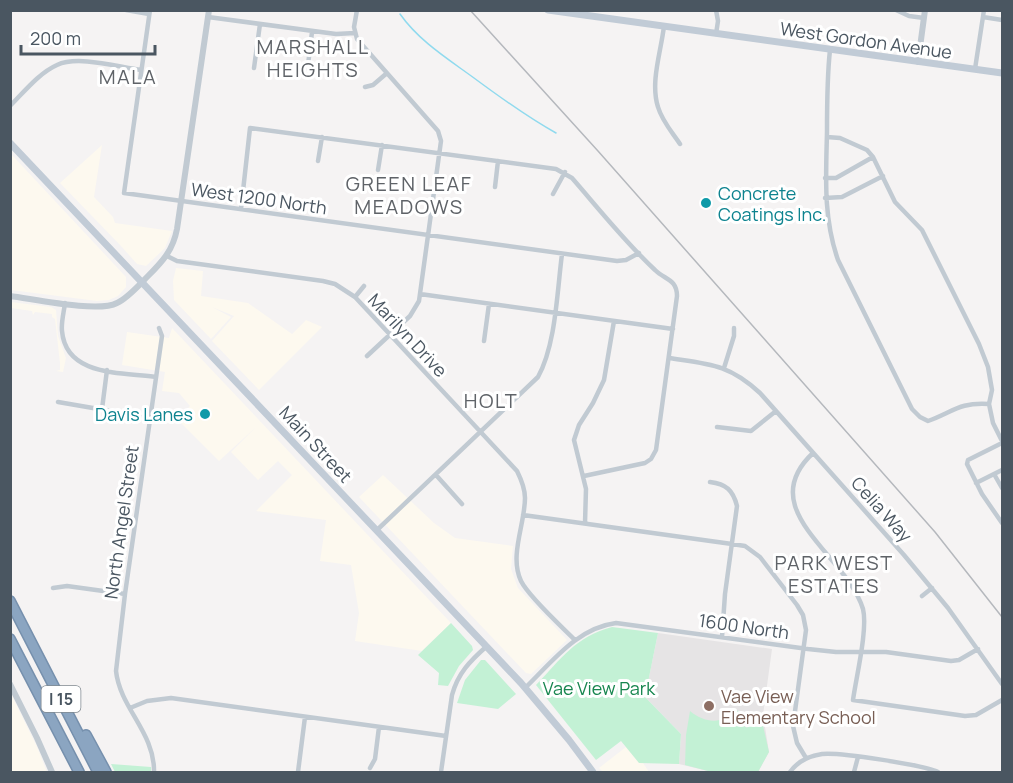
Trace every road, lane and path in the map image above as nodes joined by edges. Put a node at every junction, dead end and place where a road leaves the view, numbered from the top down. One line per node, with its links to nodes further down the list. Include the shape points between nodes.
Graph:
1 (126, 10): 8 (street)
2 (357, 10): 16 (street)
3 (716, 10): 17 (street)
4 (896, 10): 11 (street)
5 (925, 10): 11 (street)
6 (984, 10): 10 (street)
7 (549, 11): 14 (main road, West Gordon Avenue)
8 (149, 12): 22 (street)
9 (208, 14): 13 (street); 44 (street)
10 (983, 17): 12 (street); 21 (street)
11 (924, 18): 19 (street)
12 (1002, 20)
13 (260, 24): 15 (street); 20 (street)
14 (664, 26): 17 (main road, West Gordon Avenue); 31 (street, via 656,99)
15 (312, 32): 16 (street); 25 (street)
16 (355, 33): 23 (street)
17 (716, 34): 18 (main road, West Gordon Avenue)
18 (830, 50): 19 (main road, West Gordon Avenue); 28 (street)
19 (918, 62): 21 (main road, West Gordon Avenue)
20 (254, 68)
21 (975, 69): 24 (main road, West Gordon Avenue)
22 (141, 70): 27 (street, via 80,61 55,65); 44 (street, West 1200 North, via 124,193)
23 (387, 73): 26 (street); 33 (street, via 438,131)
24 (1002, 73)
25 (310, 75)
26 (365, 87)
27 (10, 106)
28 (827, 136): 34 (street, via 859,145); 40 (street)
29 (322, 137): 32 (street); 35 (street); 45 (street, via 250,128)
30 (10, 142): 50 (main road, Main Street)
31 (680, 144)
32 (382, 145): 33 (street); 37 (street)
33 (440, 153): 36 (street); 46 (street)
34 (873, 158): 39 (street); 40 (street, via 836,178)
35 (318, 161)
36 (498, 161): 38 (street); 41 (street)
37 (378, 170)
38 (565, 172): 42 (street); 47 (street)
39 (883, 176): 43 (street, via 842,197); 70 (street, via 896,202 922,230 979,345 992,390)
40 (825, 178): 43 (street)
41 (495, 187)
42 (553, 194)
43 (825, 198): 70 (street, via 838,260 912,409 928,421 961,406)
44 (181, 201): 45 (street, West 1200 North); 49 (street, via 175,240)
45 (241, 209): 46 (street, West 1200 North)
46 (428, 235): 48 (street, West 1200 North); 52 (street)
47 (639, 253): 48 (street, West 1200 North, via 617,261); 61 (street, via 677,288)
48 (562, 254): 57 (street)
49 (167, 256): 50 (street); 54 (street, Marilyn Drive, via 177,261 323,281)
50 (142, 282): 55 (street, via 113,305); 89 (main road, Main Street)
51 (364, 286): 54 (street)
52 (420, 294): 56 (street); 62 (street, via 416,309)
53 (10, 296): 55 (street)
54 (355, 297): 62 (street, Marilyn Drive)
55 (65, 303): 67 (street, via 61,325 69,352 88,367)
56 (489, 304): 57 (street); 63 (street)
57 (554, 313): 58 (street); 75 (street, via 549,348 538,378)
58 (614, 321): 61 (street); 81 (street, via 604,380 574,440)
59 (159, 328): 68 (street, North Angel Street, via 162,336)
60 (734, 328): 66 (street)
61 (673, 329): 65 (street)
62 (390, 336): 64 (street); 75 (street, Marilyn Drive)
63 (484, 341)
64 (367, 356)
65 (669, 358): 66 (street, Celia Way); 81 (street, via 656,450 651,459)
66 (724, 368): 72 (street, Celia Way, via 748,382)
67 (107, 370): 68 (street); 71 (street)
68 (156, 377): 73 (street, North Angel Street)
69 (58, 402): 71 (street)
70 (989, 404): 76 (street)
71 (102, 409): 73 (street)
72 (776, 411): 74 (street, via 751,431); 77 (street, Celia Way)
73 (151, 418): 93 (street, North Angel Street)
74 (717, 427)
75 (482, 433): 80 (street); 86 (street, Marilyn Drive, via 517,471 524,491)
76 (1002, 442): 83 (street, via 968,460)
77 (813, 453): 92 (street, Celia Way); 103 (street, via 795,476 794,508 860,601 864,625)
78 (1002, 470): 79 (street)
79 (994, 474): 83 (street); 84 (street)
80 (436, 476): 85 (street); 89 (street)
81 (584, 476): 87 (street)
82 (710, 482): 90 (street, via 720,483 735,497 738,506)
83 (976, 483): 88 (street)
84 (1002, 488)
85 (462, 504)
86 (523, 515): 87 (street); 99 (street, Marilyn Drive, via 517,558 522,583)
87 (585, 523): 90 (street)
88 (1002, 523)
89 (377, 530): 100 (main road, Main Street)
90 (732, 544): 97 (street); 101 (street, via 752,550 797,605 806,623)
91 (52, 588): 93 (street, via 67,586)
92 (932, 588): 94 (street); 102 (street, Celia Way)
93 (125, 594): 108 (street, North Angel Street, via 116,671)
94 (922, 596)
95 (10, 601): 96 (highway, I 15)
96 (24, 627): 119 (highway, I 15); 120 (highway, via 34,638)
97 (722, 637): 99 (street, 1600 North, via 616,623 595,627); 101 (street, 1600 North)
98 (10, 639): 112 (highway, I 15)
99 (575, 640): 106 (street, 1600 North)
100 (487, 646): 106 (main road, Main Street); 111 (street, via 461,672 452,695)
101 (804, 649): 103 (street, 1600 North); 114 (street, via 793,726)
102 (978, 649): 103 (street, 1600 North, via 951,661); 105 (street, Celia Way)
103 (860, 652): 107 (street, via 853,700 965,716 976,715)
104 (10, 684): 116 (street)
105 (1002, 684)
106 (525, 688): 124 (main road, Main Street)
107 (1002, 700)
108 (130, 708): 109 (street, via 171,698); 121 (street, North Angel Street, via 152,748)
109 (305, 717): 110 (street); 122 (street)
110 (380, 727): 111 (street); 115 (street)
111 (446, 736): 123 (street)
112 (65, 744): 117 (highway); 118 (highway, I 15)
113 (858, 757): 114 (street, via 830,753); 126 (street); 127 (street)
114 (806, 758): 125 (street)
115 (370, 768)
116 (52, 772)
117 (72, 772)
118 (80, 772)
119 (98, 772)
120 (106, 772)
121 (154, 772)
122 (297, 772)
123 (441, 772)
124 (593, 772)
125 (790, 772)
126 (854, 772)
127 (938, 772)

